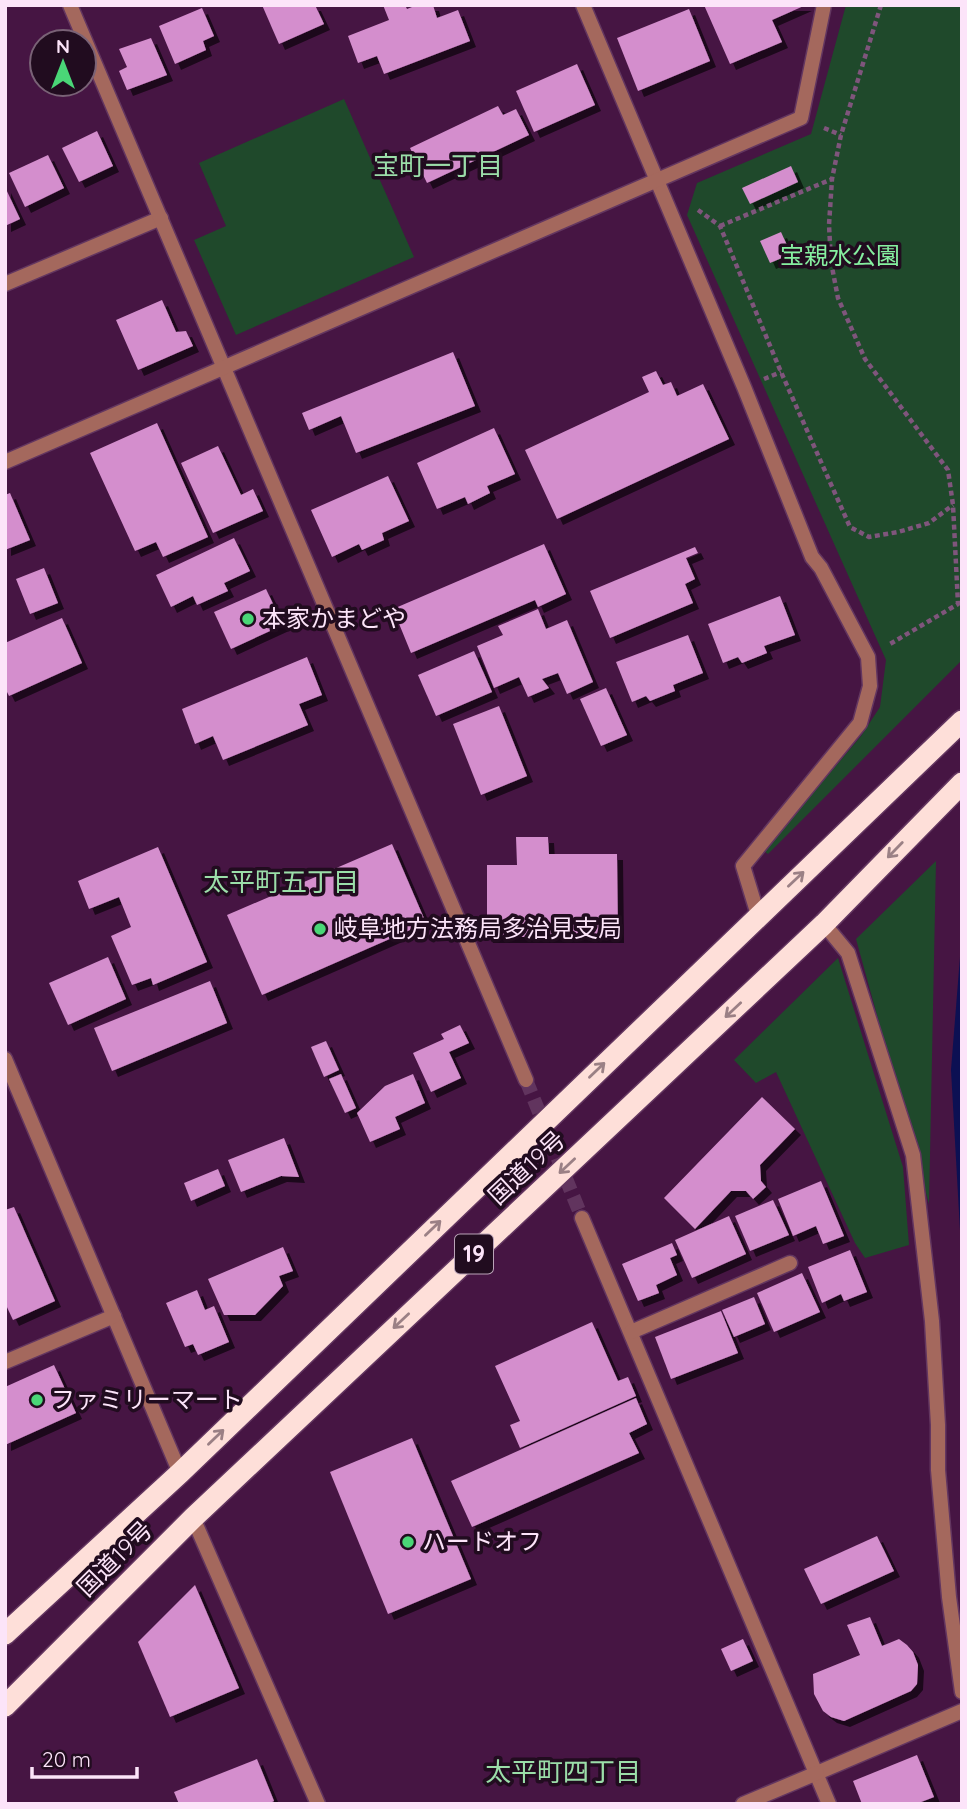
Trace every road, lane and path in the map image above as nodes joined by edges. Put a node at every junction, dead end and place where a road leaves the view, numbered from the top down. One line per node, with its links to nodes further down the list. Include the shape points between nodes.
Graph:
1 (70, 5): 7 (street)
2 (583, 5): 6 (street)
3 (824, 5): 6 (street, via 801,118)
4 (881, 5): 5 (path)
5 (832, 179): 8 (path); 12 (path, via 829,225 838,298 865,359 948,470)
6 (657, 180): 8 (path); 10 (street); 13 (street, via 812,556)
7 (161, 218): 9 (street); 10 (street)
8 (720, 226): 12 (path, via 850,527 869,537 898,532 929,523)
9 (5, 284)
10 (225, 367): 11 (street); 19 (street)
11 (5, 463)
12 (953, 505): 13 (path, via 958,604)
13 (868, 657): 16 (street, via 870,686 860,723 743,866)
14 (962, 721): 16 (highway, 国道19号 / 19, one-way to 14)
15 (962, 783): 17 (highway, 国道19号 / 19, one-way to 17)
16 (758, 915): 25 (highway, 国道19号 / 19, one-way to 16)
17 (824, 924): 26 (highway, 国道19号 / 19, one-way to 26); 28 (street, via 848,953 913,1155 932,1321 948,1597)
18 (5, 1059): 22 (street)
19 (526, 1080)
20 (582, 1218): 23 (street)
21 (790, 1263): 23 (street)
22 (114, 1316): 24 (street); 25 (street)
23 (631, 1332): 31 (street)
24 (5, 1362)
25 (180, 1473): 27 (highway, 国道19号 / 19)
26 (192, 1518): 29 (highway, 国道19号 / 19); 32 (street)
27 (5, 1634)
28 (962, 1692)
29 (5, 1706)
30 (962, 1712): 31 (street)
31 (817, 1773): 33 (street); 34 (street)
32 (318, 1804)
33 (743, 1804)
34 (829, 1804)

